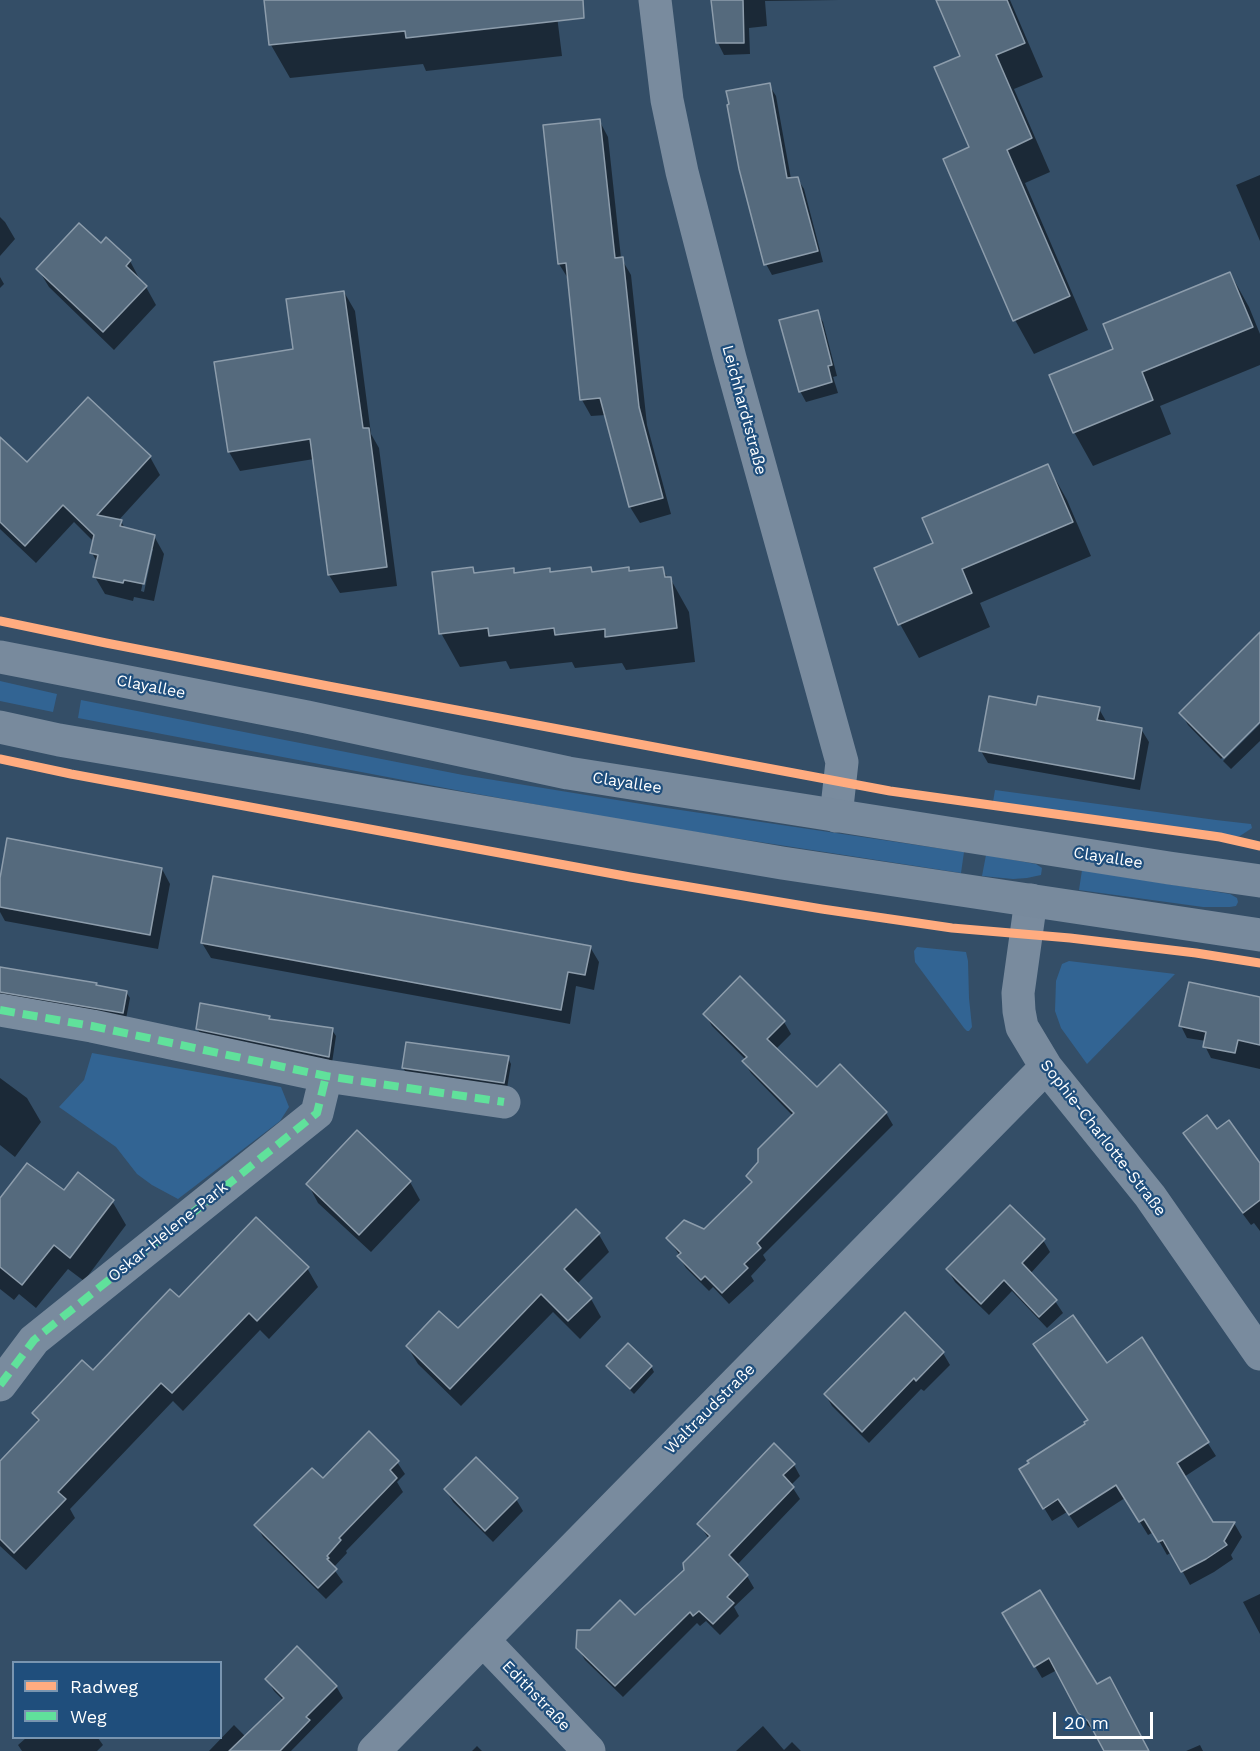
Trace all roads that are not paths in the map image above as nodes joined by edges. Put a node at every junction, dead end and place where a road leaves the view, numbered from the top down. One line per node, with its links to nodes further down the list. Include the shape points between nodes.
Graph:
1 (655, 0): 4 (street, Leichhardtstraße, via 667,100 682,172 842,762)
2 (0, 657): 4 (main road, Clayallee, via 307,717 568,774)
3 (0, 727): 6 (main road, via 782,863)
4 (836, 816): 5 (main road, Clayallee)
5 (1260, 881)
6 (1031, 900): 7 (main road); 9 (street, Sophie-Charlotte-Straße, via 1019,1011 1022,1027)
7 (1260, 935)
8 (0, 1010): 10 (street)
9 (1046, 1067): 12 (street, Sophie-Charlotte-Straße, via 1150,1196); 14 (street, Waltraudstraße)
10 (326, 1076): 11 (street); 13 (street, Oskar-Helene-Park, via 317,1113 34,1340)
11 (504, 1102)
12 (1260, 1354)
13 (0, 1384)
14 (483, 1640): 15 (street, Waltraudstraße); 16 (street, Edithstraße)
15 (374, 1751)
16 (589, 1751)

